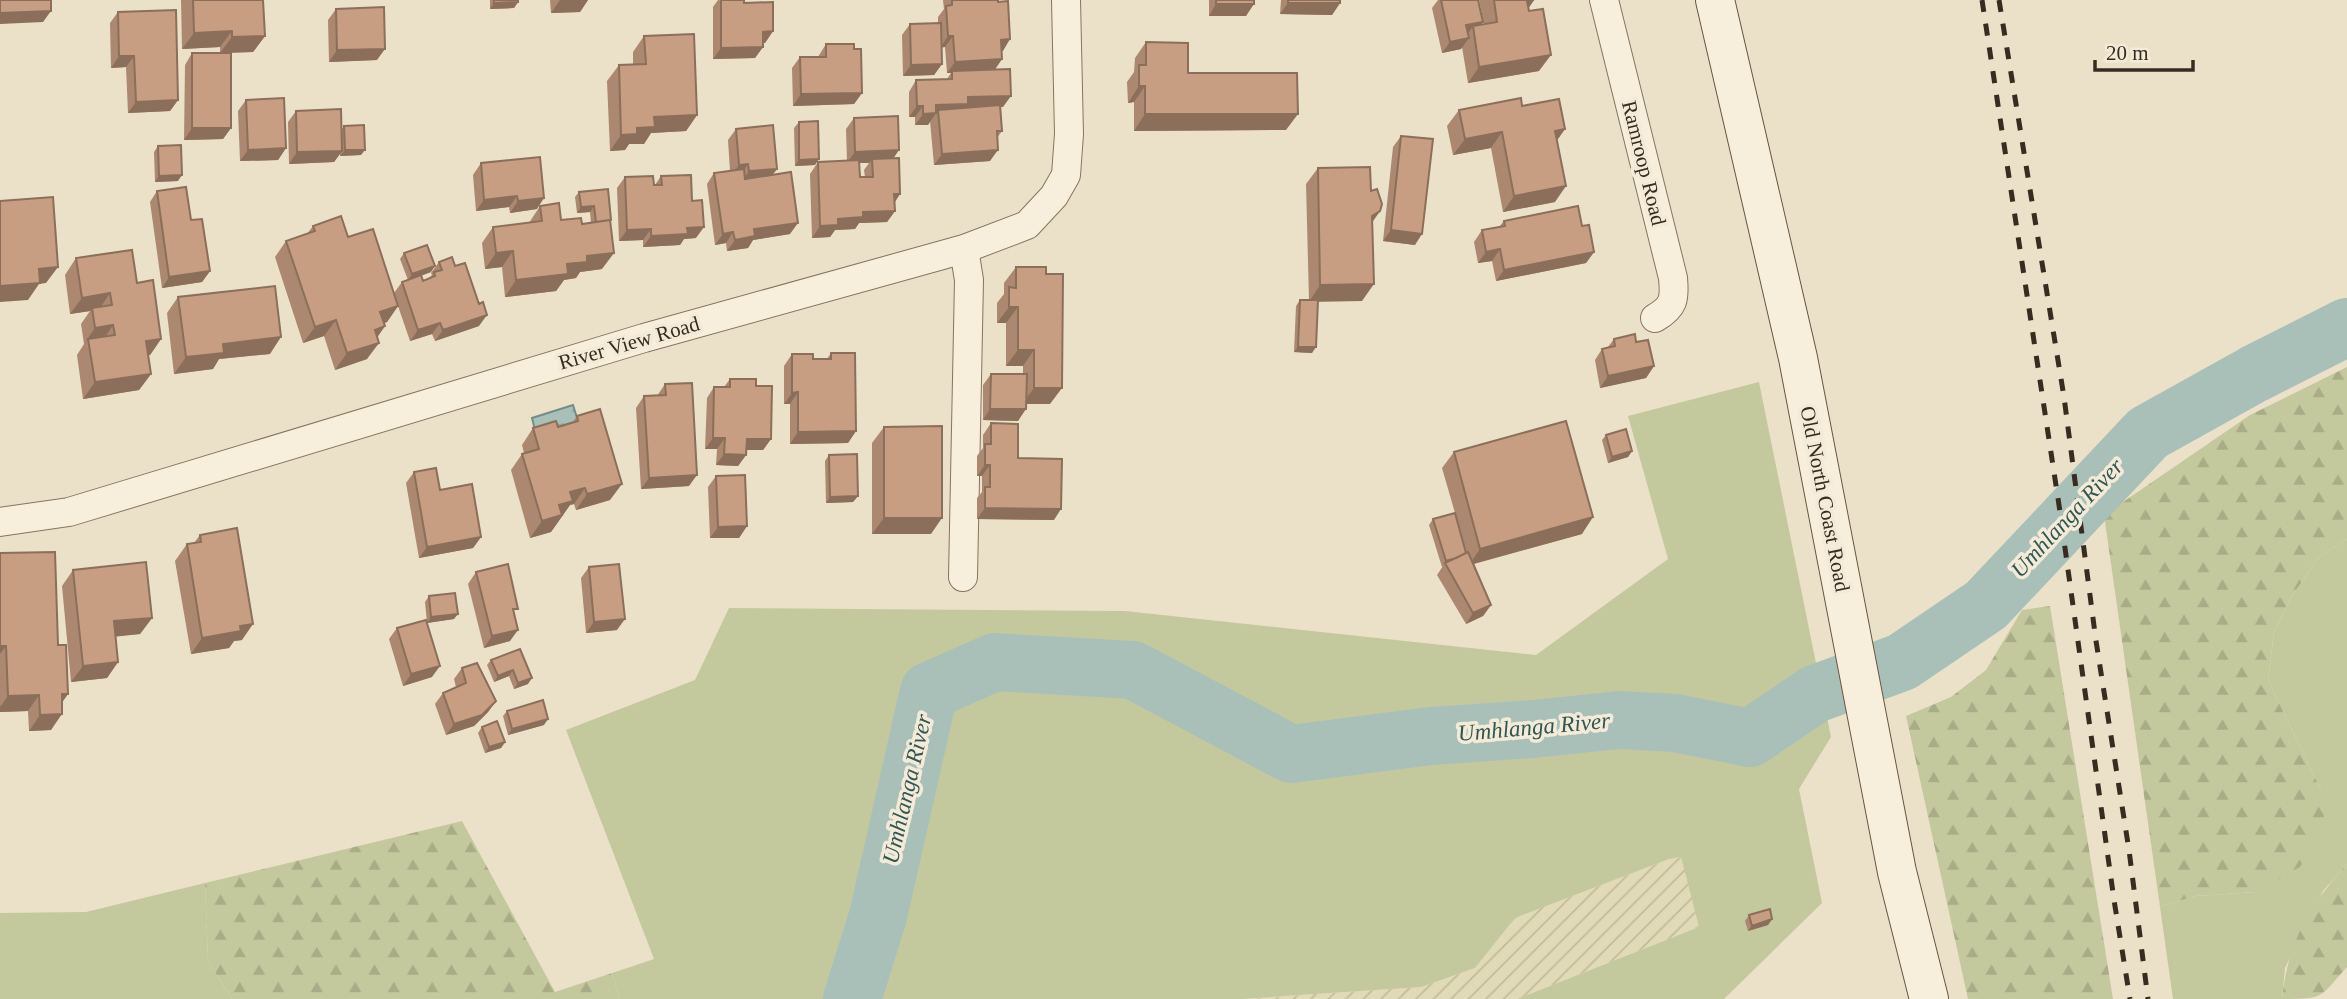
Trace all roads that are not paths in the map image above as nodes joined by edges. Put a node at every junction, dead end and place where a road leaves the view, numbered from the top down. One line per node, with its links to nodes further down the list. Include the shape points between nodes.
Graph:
1 (1066, 0): 4 (street, River View Road, via 1066,174 1054,196 1027,225)
2 (1604, 0): 5 (street, Ramroop Road, via 1673,278 1675,299)
3 (1715, 0): 8 (street, Old North Coast Road, via 1798,358)
4 (964, 249): 6 (street, River View Road, via 645,338 69,512); 7 (street, via 969,280)
5 (1655, 318)
6 (0, 522)
7 (963, 577)
8 (1897, 872): 9 (street); 10 (street, Old North Coast Road)
9 (1911, 999)
10 (1929, 999)

